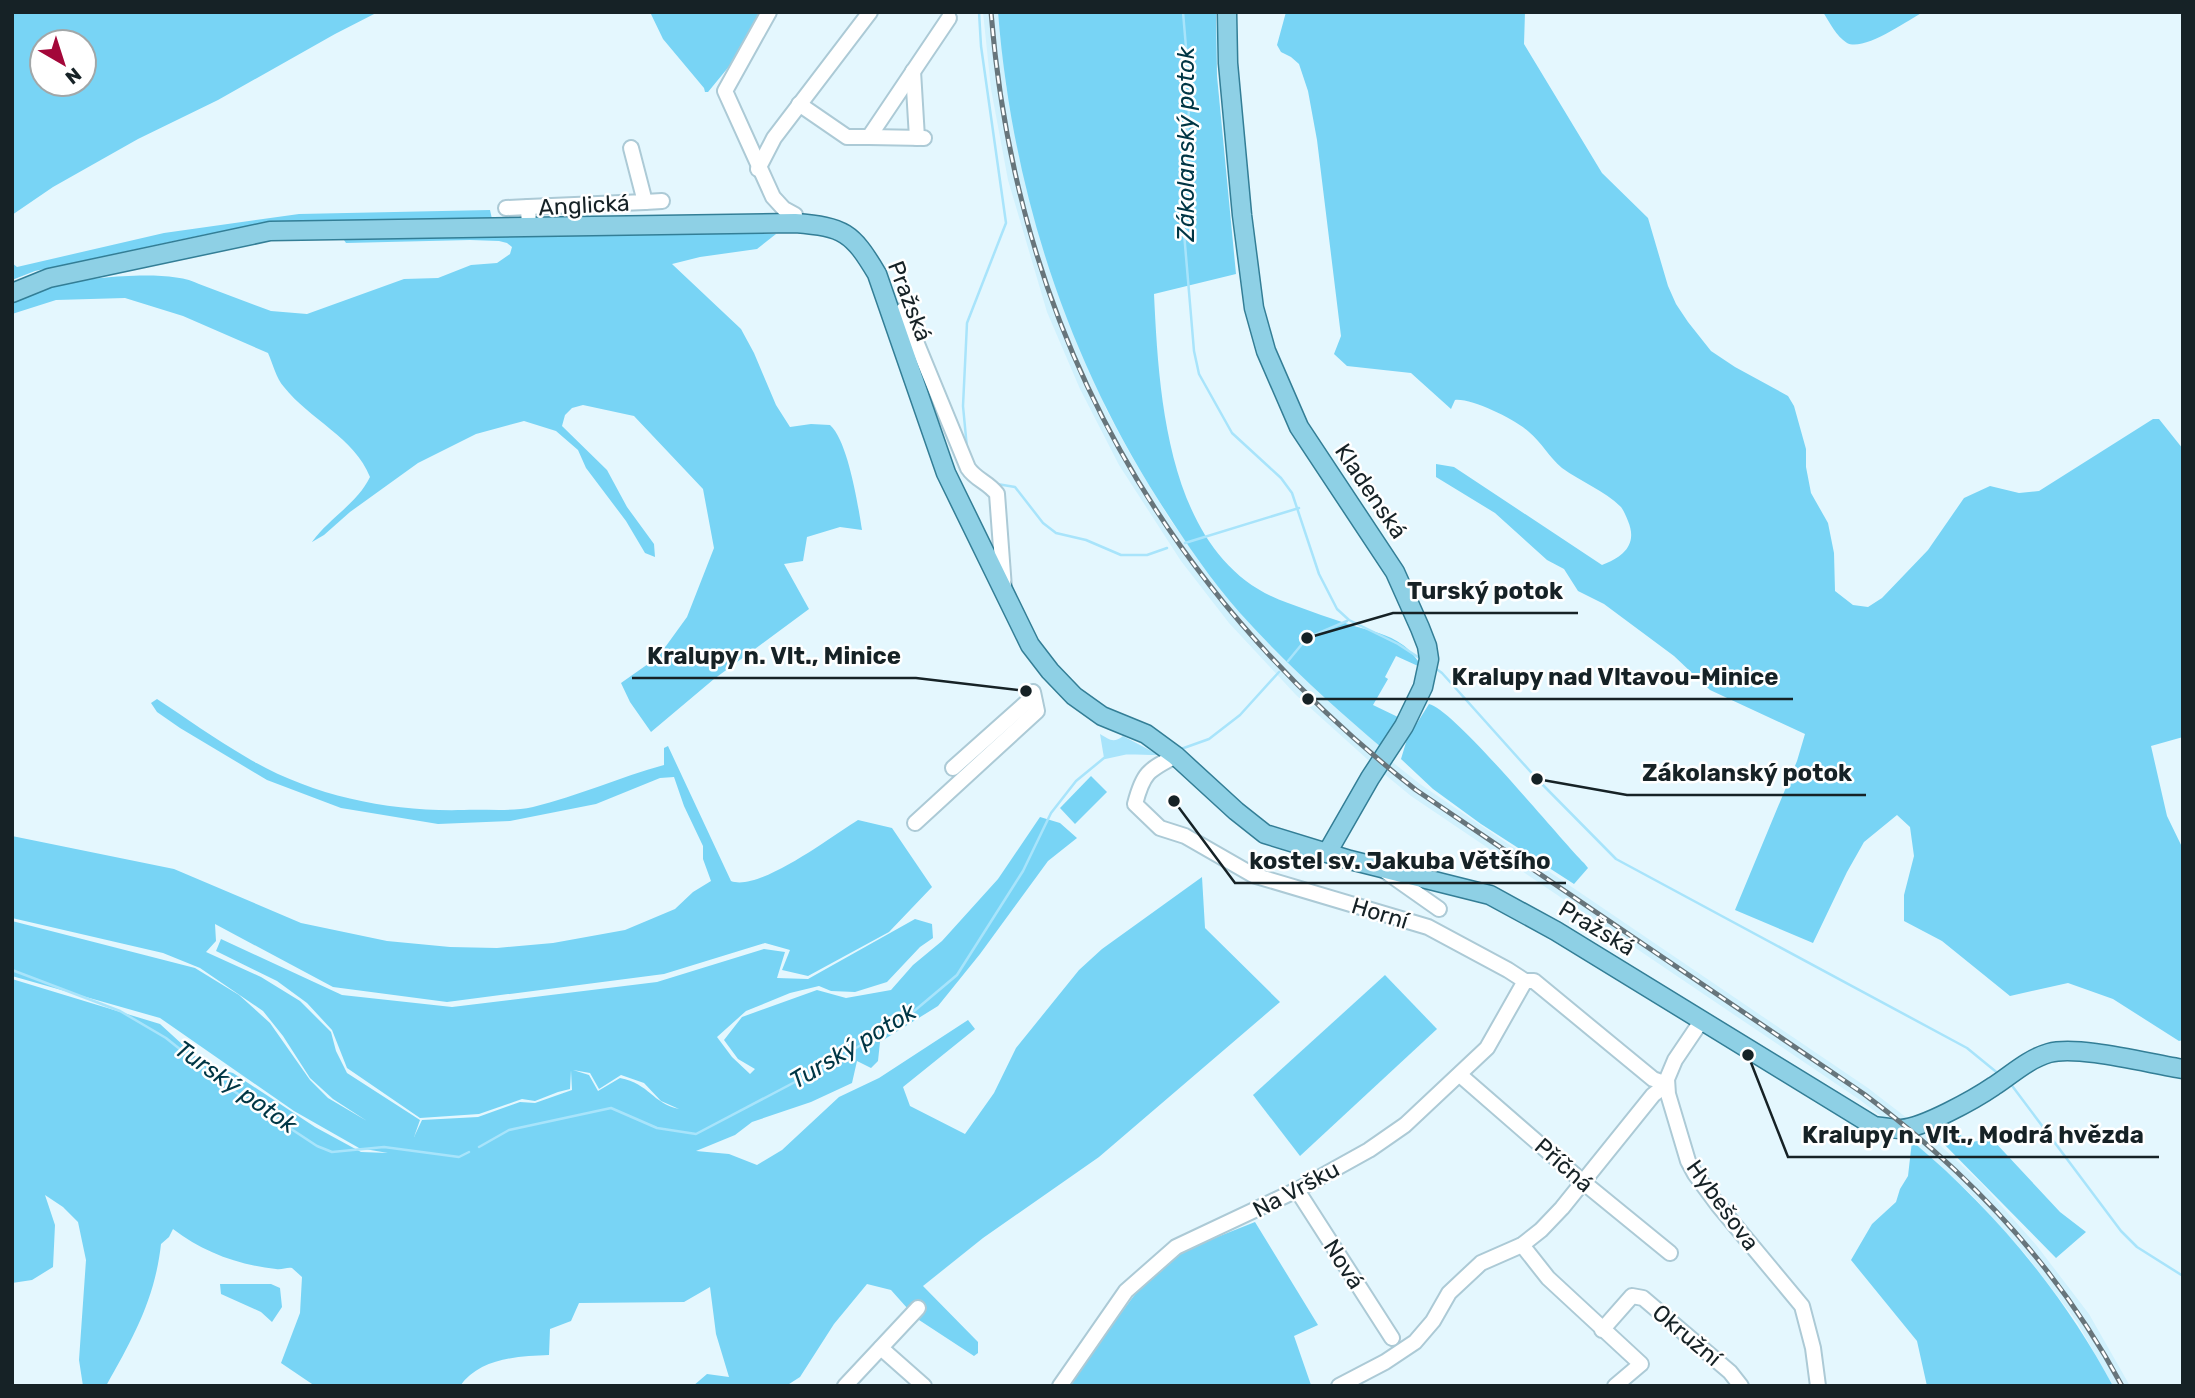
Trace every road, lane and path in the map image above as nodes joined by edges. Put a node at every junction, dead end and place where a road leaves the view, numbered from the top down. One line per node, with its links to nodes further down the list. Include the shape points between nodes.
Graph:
1 (769, 12): 9 (street, via 725,91)
2 (870, 12): 6 (street)
3 (1227, 12): 22 (main road, Kladenská, via 1242,215 1254,308 1266,351 1299,427 1395,572 1429,659 1423,687 1404,726)
4 (949, 18): 5 (street)
5 (914, 71): 7 (street); 7 (street, via 922,138)
6 (799, 104): 7 (street, via 847,137); 9 (street)
7 (869, 137)
8 (631, 148): 11 (street, Anglická)
9 (758, 169): 14 (street, via 773,197)
10 (662, 201): 11 (street)
11 (645, 202): 12 (street, Anglická)
12 (527, 207): 13 (street); 15 (street, Anglická)
13 (506, 208)
14 (795, 219): 15 (main road, Pražská); 18 (main road, Pražská, via 847,234 877,274 946,473)
15 (528, 227): 16 (main road, Pražská, via 270,231 49,278)
16 (12, 293)
17 (903, 310): 18 (street, Pražská, via 968,468 997,494)
18 (1004, 593): 19 (main road, Pražská, via 1030,645 1074,696 1102,716 1146,734)
19 (1176, 756): 22 (main road, Pražská, via 1265,834); 25 (street, Horní, via 1146,775 1135,804 1160,828 1185,836 1253,875 1429,927)
20 (953, 768): 21 (street, via 1034,697 1037,711)
21 (915, 823)
22 (1327, 853): 23 (main road, Pražská)
23 (1381, 868): 24 (street); 26 (main road, Pražská, via 1490,895)
24 (1439, 909)
25 (1525, 981): 28 (street, Na Vršku, via 1494,1038); 29 (street, Horní, via 1542,985 1653,1079)
26 (1702, 1020): 27 (main road, Pražská, via 1874,1126 1908,1127 1973,1099 2048,1053 2066,1051); 29 (street, via 1671,1066)
27 (2183, 1069)
28 (1460, 1075): 30 (street, Příčná); 31 (street, Na Vršku, via 1405,1125)
29 (1667, 1084): 30 (street); 44 (street, Hybešova, via 1695,1174 1802,1306 1814,1348)
30 (1583, 1182): 32 (street); 33 (street, Příčná)
31 (1297, 1190): 36 (street, Nová); 40 (street, Na Vršku, via 1176,1248 1126,1291)
32 (1522, 1245): 35 (street, via 1548,1278); 41 (street, via 1481,1263 1449,1293 1415,1342)
33 (1670, 1253)
34 (918, 1308): 37 (street)
35 (1602, 1330): 42 (street, via 1641,1364); 43 (street, Okružní, via 1632,1296 1643,1298)
36 (1392, 1338)
37 (881, 1348): 38 (street); 39 (street)
38 (845, 1386)
39 (924, 1386)
40 (1060, 1386)
41 (1339, 1386)
42 (1615, 1386)
43 (1741, 1386)
44 (1818, 1386)

